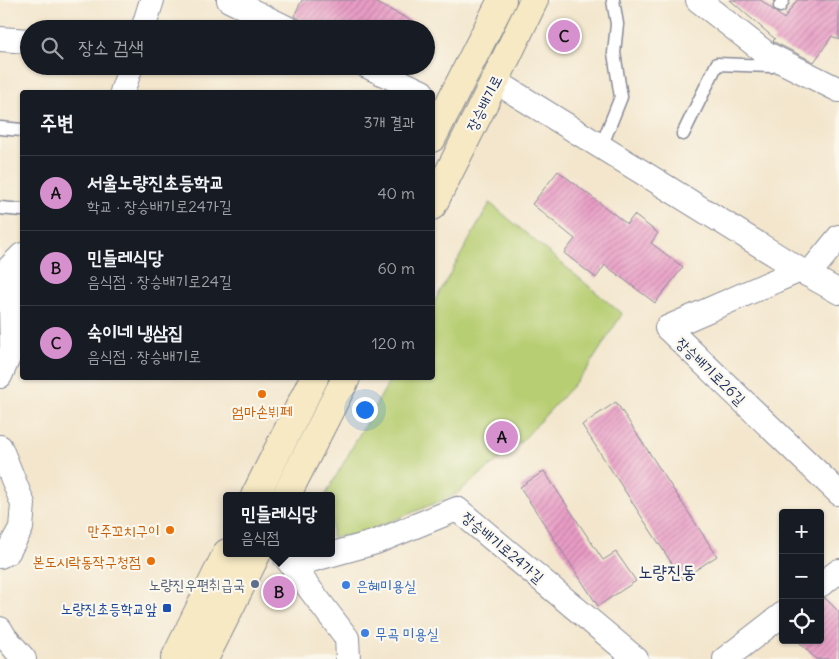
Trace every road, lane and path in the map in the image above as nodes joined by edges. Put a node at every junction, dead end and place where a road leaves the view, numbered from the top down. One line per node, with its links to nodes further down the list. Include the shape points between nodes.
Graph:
1 (152, 0): 7 (street)
2 (229, 0): 8 (street)
3 (502, 0): 18 (street, 장승배기로)
4 (534, 0): 14 (street, 장승배기로)
5 (613, 0): 23 (lane, via 617,24 614,53 622,97)
6 (698, 0): 11 (street, via 767,54)
7 (146, 20)
8 (270, 20)
9 (0, 38): 10 (street)
10 (20, 40)
11 (784, 63): 17 (street); 22 (lane, via 772,66 718,64)
12 (128, 75): 15 (street)
13 (386, 75): 16 (street)
14 (495, 81): 23 (street); 24 (street, 장승배기로)
15 (123, 90)
16 (418, 90)
17 (839, 90)
18 (441, 102): 19 (street, 장승배기로)
19 (435, 126)
20 (0, 128): 21 (lane)
21 (20, 130)
22 (682, 134)
23 (601, 147): 29 (street)
24 (435, 200)
25 (0, 208): 26 (lane)
26 (20, 210)
27 (839, 237): 29 (street)
28 (20, 256): 31 (street, via 10,267)
29 (804, 272): 30 (street); 38 (street, 장승배기로26길, via 667,328)
30 (839, 292)
31 (5, 293): 32 (street, via 12,350)
32 (0, 376)
33 (310, 380): 36 (street)
34 (345, 380): 37 (street)
35 (0, 447): 40 (street, via 24,504 20,528 8,552)
36 (257, 492)
37 (288, 492)
38 (839, 493)
39 (335, 550): 52 (street, 장승배기로24가길, via 376,542 457,509)
40 (0, 556)
41 (225, 557): 49 (street)
42 (255, 557): 50 (street)
43 (288, 559): 51 (street, via 347,638)
44 (839, 571): 45 (street)
45 (824, 582)
46 (779, 617): 53 (street)
47 (1, 634): 48 (street)
48 (24, 659)
49 (175, 659)
50 (204, 659)
51 (348, 659)
52 (636, 659)
53 (725, 659)

